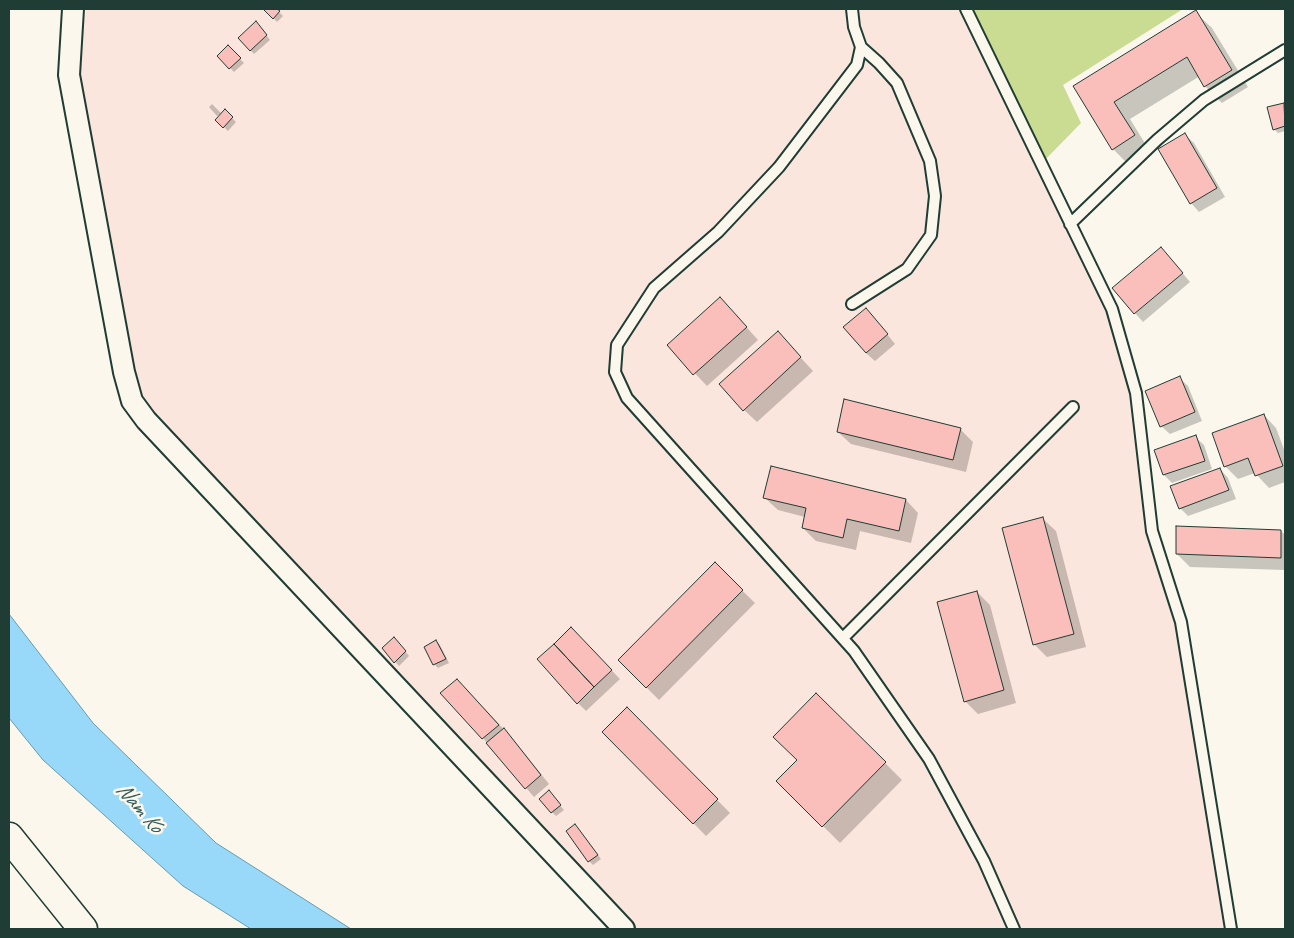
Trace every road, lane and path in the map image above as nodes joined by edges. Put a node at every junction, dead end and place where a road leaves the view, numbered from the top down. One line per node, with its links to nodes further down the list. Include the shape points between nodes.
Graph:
1 (73, 9): 12 (street, via 69,75 132,401 146,420)
2 (852, 9): 4 (lane)
3 (966, 9): 6 (lane)
4 (861, 47): 7 (lane, via 897,83 930,161 935,196 932,235 907,269); 9 (lane, via 857,65 779,167 718,232 654,288 617,345 615,372 627,398)
5 (1285, 50): 6 (lane, via 1204,100 1157,140)
6 (1070, 224): 14 (lane, via 1112,309 1136,393 1152,531 1181,622)
7 (852, 304)
8 (1073, 407): 9 (lane)
9 (843, 638): 13 (lane, via 929,759 984,861)
10 (9, 837): 11 (highway)
11 (83, 929)
12 (624, 929)
13 (1014, 929)
14 (1231, 929)

